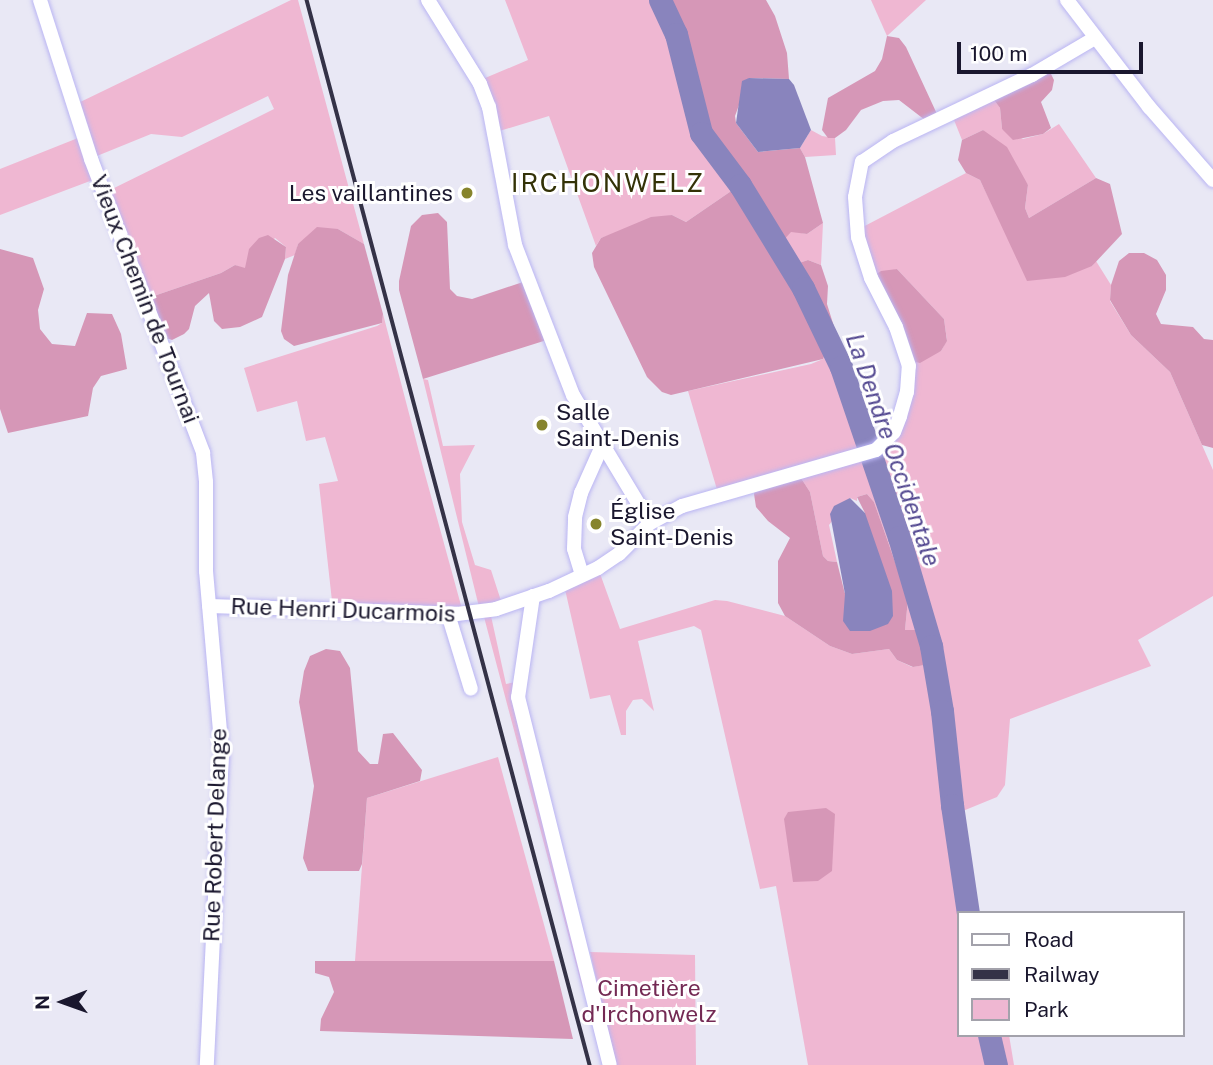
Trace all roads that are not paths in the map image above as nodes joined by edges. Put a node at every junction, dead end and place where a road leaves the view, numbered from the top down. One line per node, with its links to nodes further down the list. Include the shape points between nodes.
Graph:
1 (428, 0): 6 (street, via 480,84 489,107 507,217 522,269 573,395)
2 (1067, 0): 4 (street)
3 (44, 1): 10 (street, Vieux Chemin de Tournai, via 76,116 203,453)
4 (1095, 38): 5 (street); 7 (street, Rue Henri Ducarmois, via 1032,75 893,141 862,162 855,197 858,237 909,366 907,392 894,432 876,450 718,493)
5 (1213, 180)
6 (602, 446): 7 (street); 8 (street, via 575,517 574,549)
7 (650, 523): 8 (street, Rue Henri Ducarmois, via 619,554)
8 (582, 575): 9 (street, Rue Henri Ducarmois)
9 (533, 596): 11 (street, Rue Henri Ducarmois, via 477,613); 14 (street, via 518,697)
10 (209, 606): 11 (street, Rue Henri Ducarmois); 13 (street, Rue Robert Delange, via 222,754)
11 (448, 614): 12 (street)
12 (471, 689)
13 (207, 1065)
14 (611, 1065)

